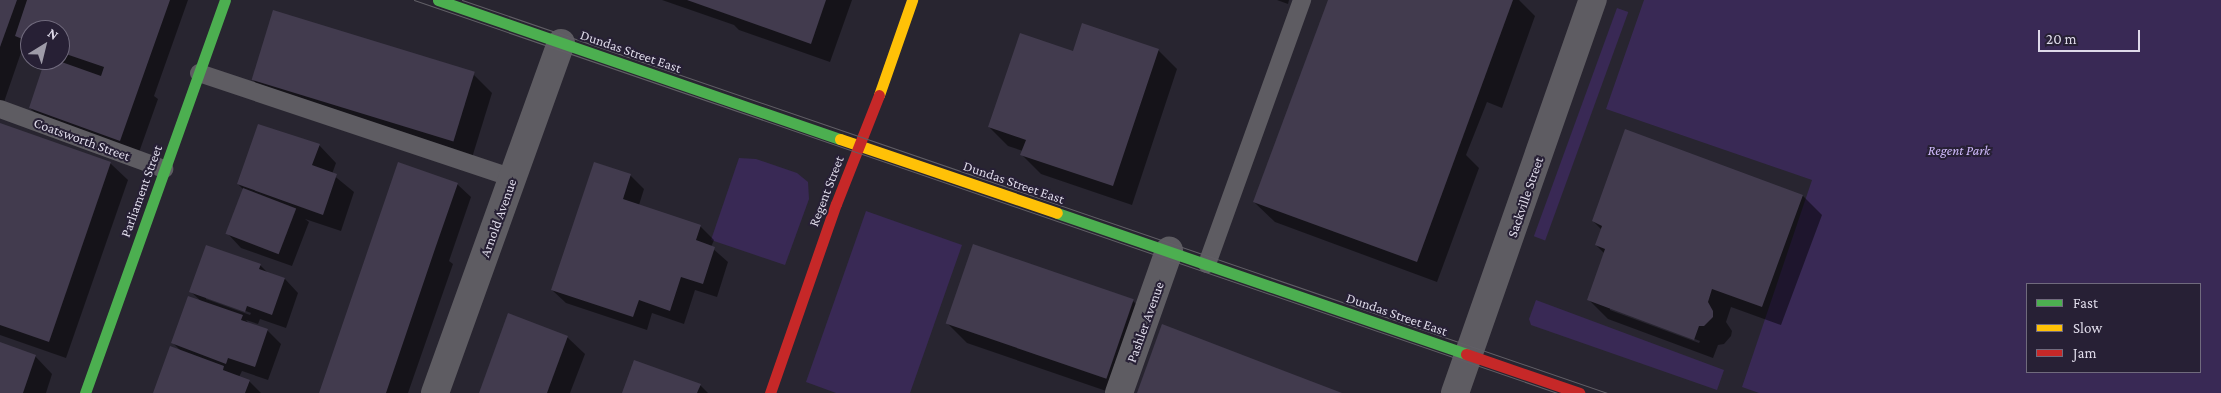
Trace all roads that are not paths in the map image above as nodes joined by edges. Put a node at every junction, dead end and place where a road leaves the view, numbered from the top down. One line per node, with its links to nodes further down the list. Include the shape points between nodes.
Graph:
1 (225, 0): 7 (street, Parliament Street)
2 (438, 0): 6 (street, Dundas Street East)
3 (912, 0): 9 (street, Regent Street)
4 (1302, 0): 13 (lane)
5 (1593, 0): 14 (street, Sackville Street)
6 (561, 43): 9 (street, Dundas Street East); 11 (street, Arnold Avenue)
7 (199, 73): 10 (street, Parliament Street); 11 (lane)
8 (0, 109): 10 (lane, Coatsworth Street)
9 (860, 145): 12 (street, Dundas Street East); 17 (street, Regent Street)
10 (164, 169): 15 (street, Parliament Street)
11 (512, 178): 16 (street, Arnold Avenue)
12 (1169, 251): 13 (street, Dundas Street East); 18 (street, Pashler Avenue)
13 (1207, 264): 14 (street, Dundas Street East)
14 (1469, 354): 19 (street, Sackville Street); 20 (street, Dundas Street East)
15 (85, 393)
16 (435, 393)
17 (770, 393)
18 (1120, 393)
19 (1455, 393)
20 (1579, 393)

